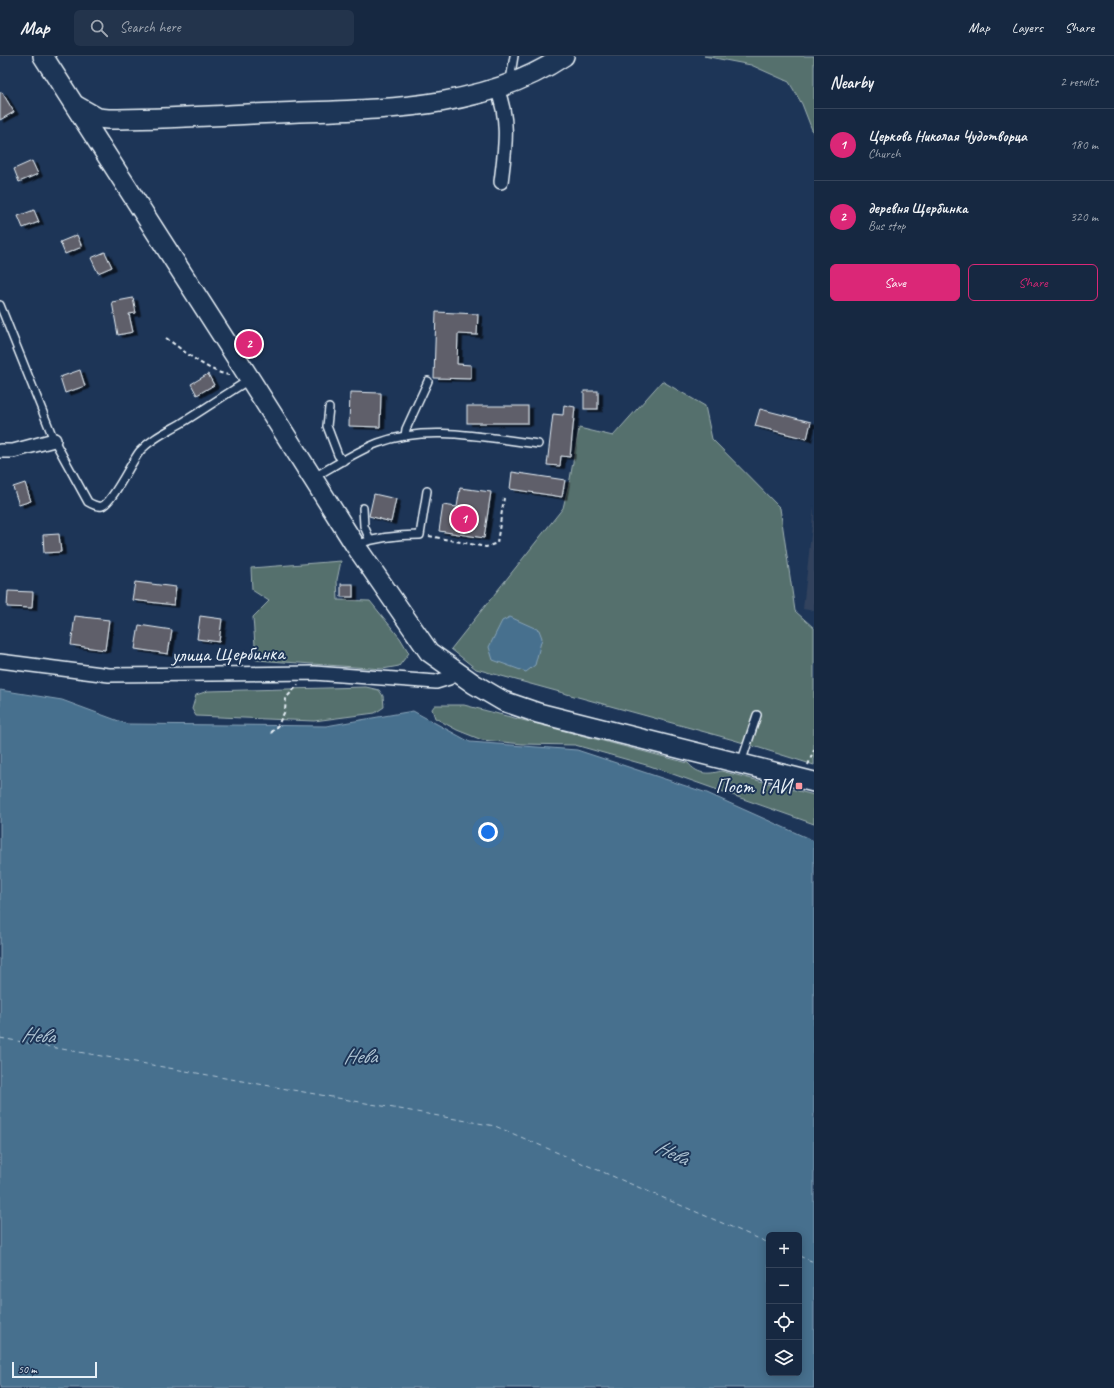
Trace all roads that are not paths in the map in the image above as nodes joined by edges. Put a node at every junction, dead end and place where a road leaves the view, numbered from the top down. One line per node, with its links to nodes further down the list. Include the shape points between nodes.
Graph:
1 (43, 56): 5 (street)
2 (514, 56): 4 (lane)
3 (564, 56): 4 (street, via 542,70)
4 (503, 87): 5 (street, via 456,99 353,110 108,119 98,118); 6 (street, via 501,100 505,114 506,142)
5 (74, 105): 8 (street)
6 (501, 182)
7 (0, 304): 12 (lane)
8 (250, 378): 12 (lane, via 144,446 133,459 110,500 103,506 95,506 88,502); 16 (street)
9 (428, 382): 11 (lane)
10 (330, 408): 15 (lane, via 327,426 338,455)
11 (405, 436): 13 (lane, via 430,432 447,433); 15 (lane, via 378,443)
12 (54, 440): 14 (street, via 13,451)
13 (538, 444)
14 (0, 451)
15 (343, 461): 16 (lane)
16 (312, 478): 19 (street)
17 (428, 491): 19 (lane, via 420,535 393,536)
18 (363, 508): 19 (lane)
19 (363, 542): 21 (street, via 429,652)
20 (0, 662): 21 (street, улица Щербинка, via 109,675 306,673 436,682 449,678)
21 (454, 670): 23 (street, via 503,701 538,713)
22 (757, 715): 23 (lane)
23 (741, 763): 24 (street)
24 (814, 782)

